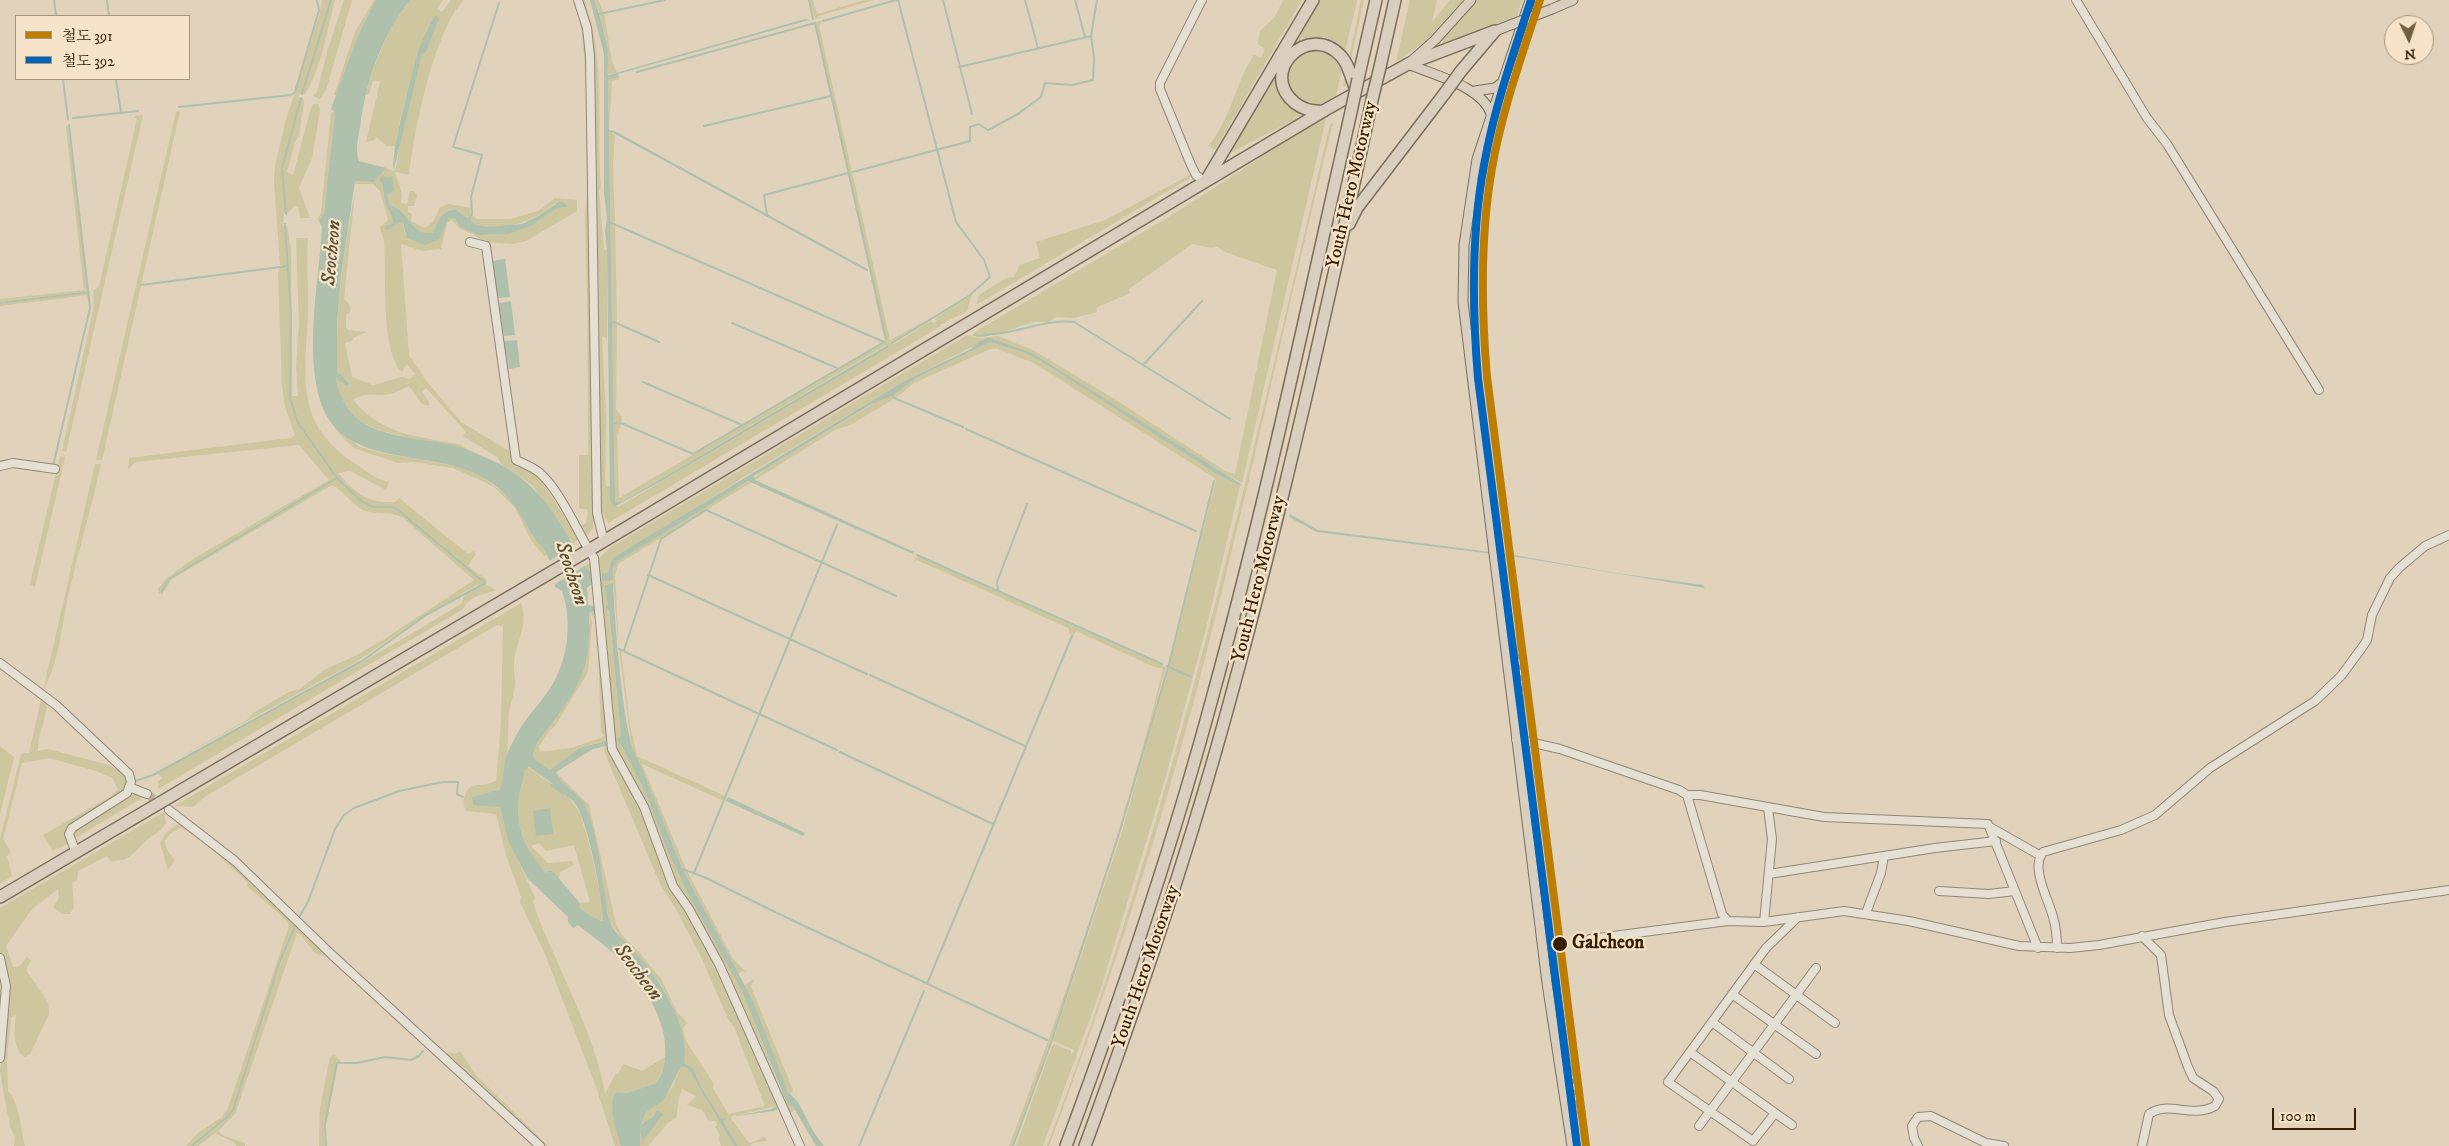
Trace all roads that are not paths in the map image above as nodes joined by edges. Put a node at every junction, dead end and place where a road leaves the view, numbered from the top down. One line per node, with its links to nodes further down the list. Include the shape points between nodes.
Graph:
1 (578, 0): 24 (street, via 587,28 590,56 597,514)
2 (1202, 0): 17 (street, via 1160,83 1190,165)
3 (1313, 0): 17 (highway)
4 (1376, 0): 13 (highway, Youth Hero Motorway)
5 (1395, 0): 18 (highway, Youth Hero Motorway, bridge)
6 (1471, 0): 11 (main road)
7 (1530, 0): 12 (main road)
8 (1573, 0): 10 (main road, bridge)
9 (2076, 0): 20 (street)
10 (1496, 31): 11 (highway); 18 (highway, bridge, via 1461,71 1357,208)
11 (1408, 64): 14 (main road); 15 (highway)
12 (1503, 82): 14 (main road, via 1495,88); 16 (main road)
13 (1356, 84): 15 (highway, via 1342,56 1326,46 1308,45 1291,54 1282,74 1288,96 1307,110); 71 (highway, Youth Hero Motorway, bridge, via 1266,483 1213,694 1144,925)
14 (1475, 91): 16 (main road)
15 (1325, 110): 17 (highway)
16 (1491, 114): 27 (main road, via 1472,186 1462,276 1467,343)
17 (1206, 182): 24 (highway)
18 (1342, 239): 72 (highway, Youth Hero Motorway, via 1227,708 1160,931)
19 (470, 242): 25 (street, via 486,246 516,460 538,471 547,481)
20 (2319, 390)
21 (0, 466): 22 (street, via 13,463)
22 (55, 469)
23 (2449, 535): 37 (street, via 2425,546 2398,568 2372,615 2367,640 2341,676 2315,702 2210,768 2155,815 2103,836 2051,848)
24 (604, 542): 25 (highway)
25 (589, 550): 35 (highway); 70 (street, via 596,565 612,748 644,806 673,886 719,964)
26 (0, 663): 28 (street, via 56,705 124,769 129,774)
27 (1516, 739): 30 (street, via 1560,749); 73 (main road, via 1546,983)
28 (129, 787): 29 (street); 35 (street, via 128,793 72,828 69,834)
29 (147, 794)
30 (1687, 795): 31 (street); 45 (street, via 1722,914)
31 (1768, 808): 33 (street, via 1824,816 1988,824); 38 (street, via 1772,839)
32 (168, 810): 69 (street, via 234,861 330,954)
33 (1990, 827): 34 (street); 37 (street)
34 (1996, 841): 36 (street); 41 (street)
35 (76, 853): 42 (highway)
36 (1884, 856): 38 (street); 43 (street)
37 (2040, 856): 50 (street, via 2039,871 2053,917)
38 (1769, 874): 46 (street)
39 (2449, 890): 47 (street)
40 (1939, 891): 41 (street, via 1988,894)
41 (2014, 891): 49 (street)
42 (0, 897)
43 (1866, 913): 44 (street, via 1830,911); 49 (street, via 1995,942)
44 (1798, 917): 46 (street); 52 (street)
45 (1728, 921): 46 (street); 48 (street)
46 (1764, 922)
47 (2142, 936): 50 (street, via 2084,947); 76 (street, via 2161,955 2169,1015 2191,1072 2198,1083 2213,1091 2219,1099 2215,1106 2199,1111 2171,1108 2153,1111 2149,1114)
48 (1590, 939)
49 (2038, 948): 50 (street)
50 (2057, 948)
51 (0, 958): 62 (street, via 6,986)
52 (1754, 964): 54 (street); 55 (street)
53 (1816, 968): 55 (street)
54 (1732, 994): 56 (street); 58 (street)
55 (1796, 995): 57 (street); 58 (street)
56 (1712, 1022): 59 (street); 60 (street)
57 (1835, 1023)
58 (1774, 1024): 60 (street); 61 (street)
59 (1690, 1052): 64 (street); 65 (street, via 1668,1082)
60 (1753, 1052): 63 (street); 64 (street)
61 (1816, 1054)
62 (0, 1058)
63 (1790, 1079)
64 (1731, 1082): 65 (street); 66 (street)
65 (1710, 1111): 66 (street, via 1752,1141); 68 (street)
66 (1774, 1113): 67 (street)
67 (1792, 1125)
68 (1699, 1126)
69 (540, 1146)
70 (800, 1146)
71 (1066, 1146)
72 (1085, 1146)
73 (1572, 1146)
74 (1918, 1146): 75 (street, via 1912,1126 1918,1118 1931,1116 1986,1143)
75 (2004, 1146)
76 (2142, 1146)

